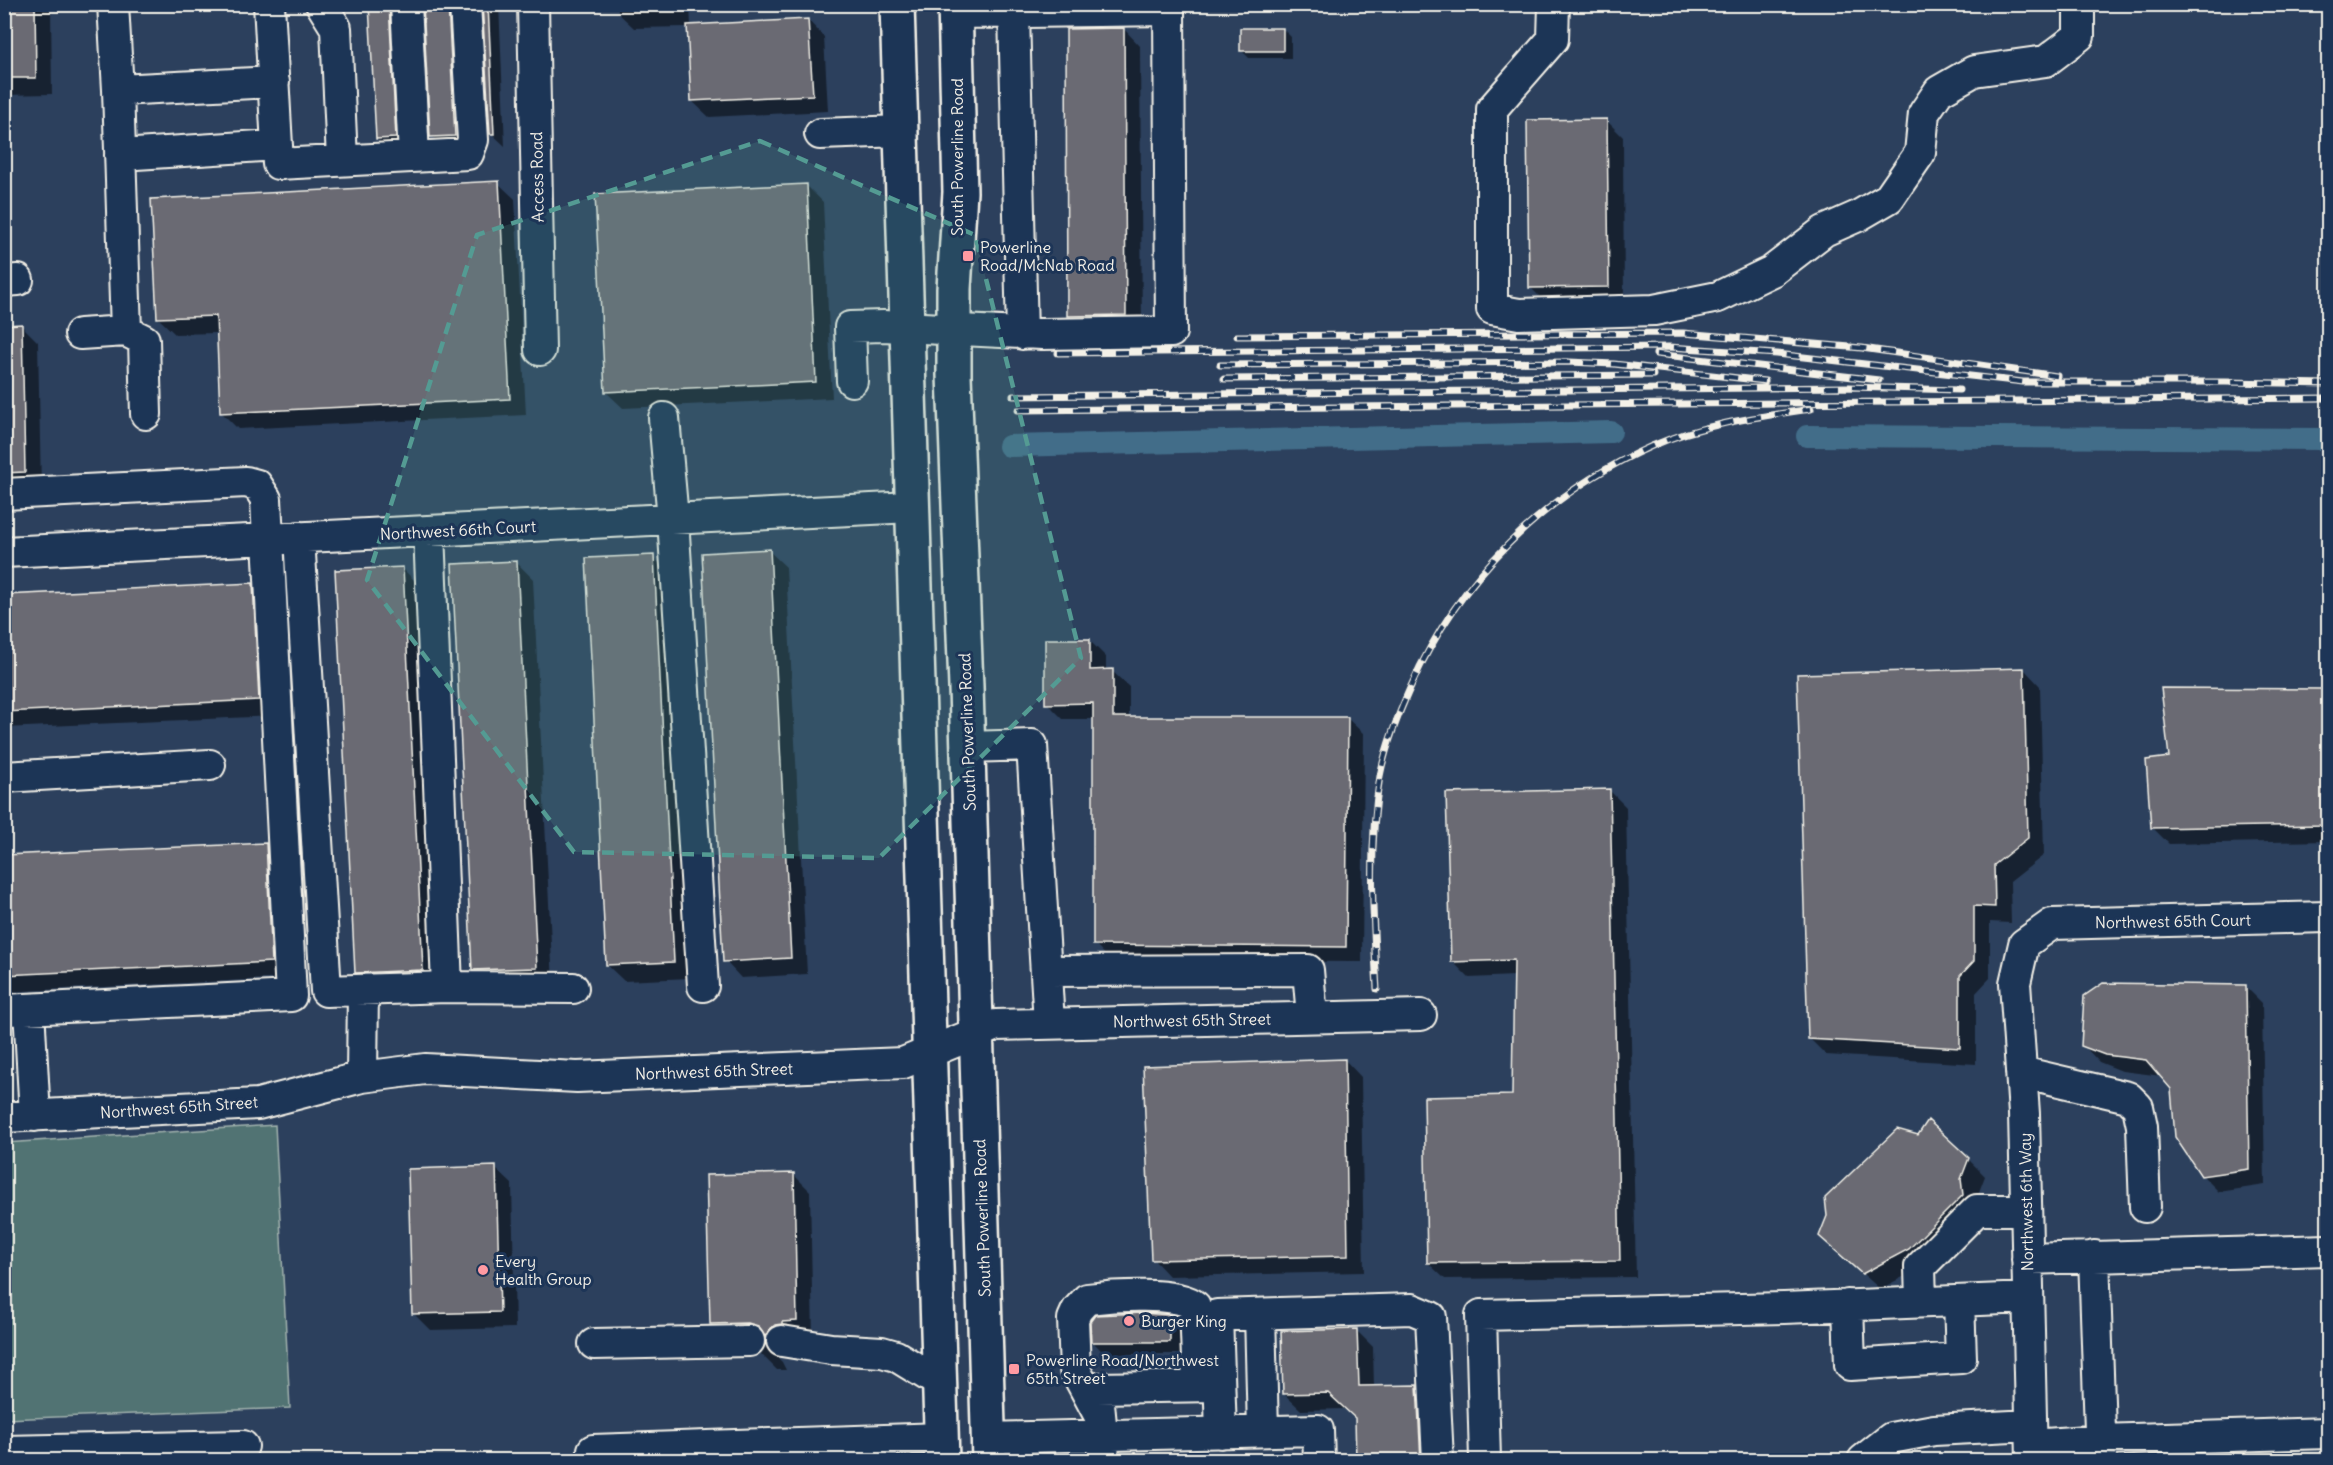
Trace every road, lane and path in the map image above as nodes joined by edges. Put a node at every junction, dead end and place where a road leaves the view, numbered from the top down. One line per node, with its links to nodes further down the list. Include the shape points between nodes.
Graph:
1 (113, 4): 13 (street)
2 (269, 4): 12 (street)
3 (321, 4): 19 (street, via 336,28)
4 (406, 4): 18 (street)
5 (465, 4): 18 (street, via 473,140 468,154)
6 (533, 4): 25 (street, Access Road)
7 (897, 4): 14 (main road)
8 (1554, 4): 9 (street, via 1553,39 1492,109 1492,309 1519,314 1654,310 1718,297 1772,271 1824,231 1889,198 1920,153 1924,113 1939,91 1974,71 2046,61 2079,36)
9 (2079, 4)
10 (955, 9): 11 (street); 21 (main road, South Powerline Road, via 960,192)
11 (1014, 12): 24 (street); 24 (street, via 1170,10 1171,332)
12 (274, 82): 13 (street); 16 (street)
13 (118, 90): 17 (street)
14 (902, 131): 15 (street); 20 (main road)
15 (820, 134)
16 (277, 145): 17 (street); 19 (street, via 278,164)
17 (120, 155): 22 (street)
18 (414, 156): 19 (street)
19 (342, 160)
20 (907, 327): 21 (street); 26 (street, via 850,327); 30 (main road)
21 (953, 330): 24 (street); 36 (main road, South Powerline Road)
22 (126, 332): 23 (street); 27 (street, via 144,340)
23 (80, 334)
24 (1022, 334)
25 (540, 350)
26 (852, 381)
27 (146, 414)
28 (664, 418): 31 (street)
29 (4, 494): 34 (street, via 246,482 257,485 266,499)
30 (912, 507): 31 (street, Northwest 66th Court); 51 (main road)
31 (673, 519): 32 (street, Northwest 66th Court); 42 (street)
32 (429, 531): 33 (street, Northwest 66th Court); 43 (street)
33 (299, 537): 34 (street, Northwest 66th Court); 45 (street, via 326,991)
34 (269, 539): 35 (street, Northwest 66th Court); 46 (street, via 291,996)
35 (4, 552)
36 (967, 747): 41 (street, via 1032,745); 50 (main road, South Powerline Road)
37 (210, 765): 38 (street)
38 (4, 777)
39 (2328, 917): 40 (street, Northwest 65th Court, via 2052,924)
40 (2024, 944): 52 (street, Northwest 6th Way, via 2015,983)
41 (1046, 971): 48 (street, via 1308,970); 49 (street)
42 (702, 986)
43 (447, 987): 44 (street); 45 (street)
44 (573, 988)
45 (363, 990): 53 (street)
46 (17, 1009): 54 (street)
47 (1421, 1015): 48 (street, Northwest 65th Street)
48 (1311, 1017): 49 (street, Northwest 65th Street)
49 (1049, 1023): 50 (street, Northwest 65th Street, via 996,1024)
50 (976, 1033): 51 (street, Northwest 65th Street); 78 (main road, South Powerline Road)
51 (930, 1052): 53 (street, Northwest 65th Street, via 903,1063 862,1065 577,1077 425,1069); 69 (main road)
52 (2021, 1072): 56 (street, via 2128,1097 2138,1107); 57 (street, Northwest 6th Way)
53 (362, 1077): 54 (street, Northwest 65th Street, via 258,1104)
54 (35, 1116): 55 (street, Northwest 65th Street)
55 (4, 1118)
56 (2145, 1207)
57 (2026, 1210): 60 (street, Northwest 6th Way); 63 (street, via 1977,1210 1920,1267)
58 (2328, 1250): 59 (street)
59 (2094, 1256): 60 (street); 79 (street)
60 (2027, 1258): 61 (street, Northwest 6th Way)
61 (2028, 1298): 62 (street); 75 (street, Northwest 6th Way)
62 (1959, 1301): 63 (street); 64 (street, via 1961,1358 1850,1365)
63 (1922, 1302): 64 (street)
64 (1848, 1305): 84 (street, via 1481,1315)
65 (1260, 1314): 70 (street, via 1217,1316); 71 (street); 83 (street, via 1412,1309 1431,1317)
66 (749, 1341): 68 (street)
67 (782, 1341): 69 (street, via 882,1352 896,1356)
68 (594, 1344)
69 (940, 1383): 77 (main road)
70 (1209, 1386): 72 (street); 74 (street, via 1098,1388); 74 (street, via 1195,1306 1188,1301 1174,1297 1087,1299 1073,1319 1075,1370)
71 (1263, 1431): 72 (street); 82 (street, via 1318,1430)
72 (1221, 1432): 74 (street)
73 (2328, 1433): 79 (street)
74 (1102, 1437): 78 (street)
75 (2032, 1444): 79 (street); 85 (street, via 1934,1430 1891,1438)
76 (243, 1446): 80 (street)
77 (942, 1449): 81 (street, via 593,1450)
78 (989, 1449)
79 (2100, 1450)
80 (4, 1451)
81 (593, 1461)
82 (1319, 1461)
83 (1438, 1461)
84 (1485, 1461)
85 (1863, 1461)

